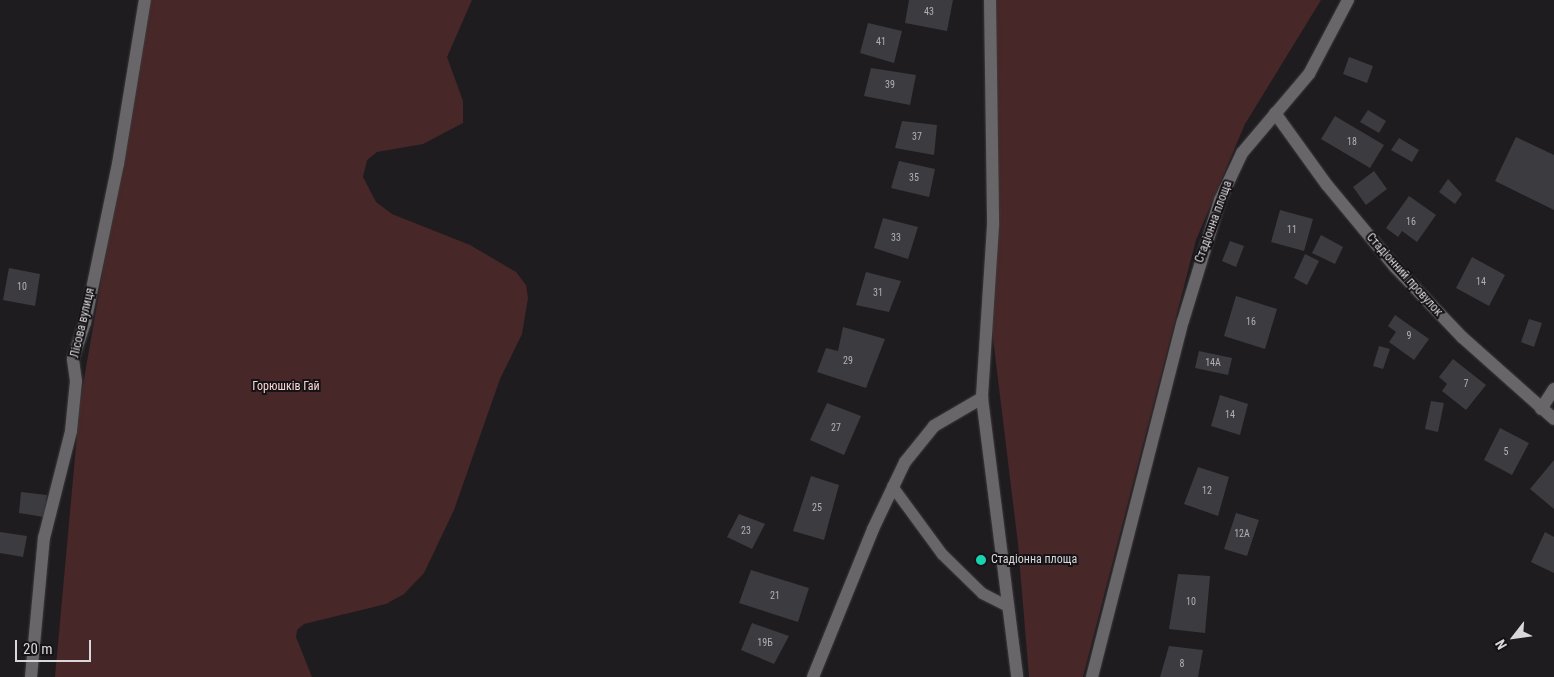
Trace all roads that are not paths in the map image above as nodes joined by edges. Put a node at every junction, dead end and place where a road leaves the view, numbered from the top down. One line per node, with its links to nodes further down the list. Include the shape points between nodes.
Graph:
1 (146, 0): 11 (street, Лісова вулиця, via 118,164 85,323 73,359 76,381 71,431 44,538)
2 (990, 0): 6 (street, via 993,226)
3 (1348, 0): 4 (street, Стадіонна площа, via 1308,74)
4 (1275, 113): 7 (street, Стадіонний провулок, via 1327,185 1395,267 1462,338); 14 (street, Стадіонна площа, via 1242,153 1210,226)
5 (1554, 389): 7 (street)
6 (982, 398): 9 (street, via 934,426 917,444); 10 (street)
7 (1541, 409): 8 (street, Стадіонний провулок)
8 (1554, 419)
9 (892, 486): 10 (lane, via 942,554 982,593); 12 (street)
10 (1008, 606): 13 (street)
11 (31, 677)
12 (813, 677)
13 (1017, 677)
14 (1092, 677)

